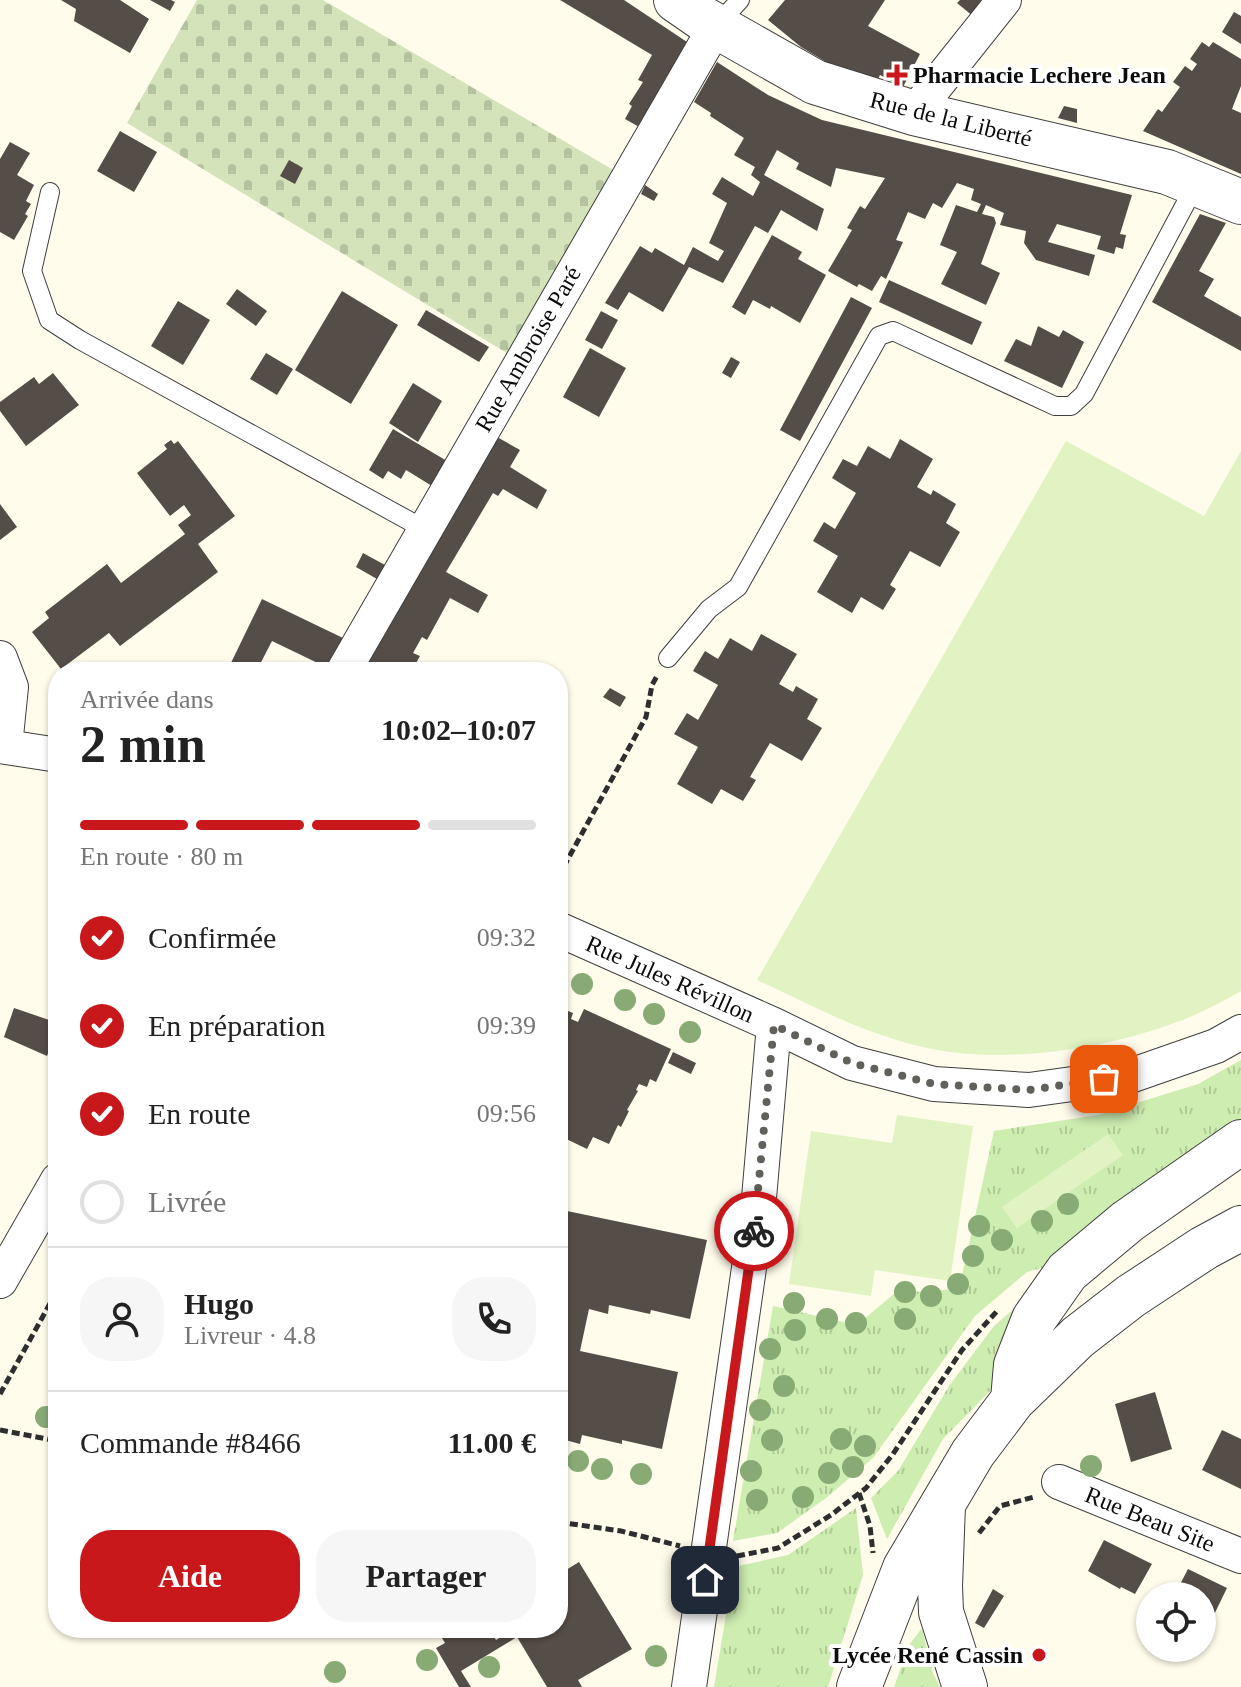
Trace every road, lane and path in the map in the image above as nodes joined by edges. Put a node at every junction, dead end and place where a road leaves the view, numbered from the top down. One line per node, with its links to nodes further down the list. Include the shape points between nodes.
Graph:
1 (676, 0): 3 (street, Rue de la Liberté)
2 (1004, 0): 4 (street)
3 (728, 13): 4 (street, Rue de la Liberté, via 815,82); 8 (street, Rue Ambroise Paré)
4 (914, 113): 5 (street, Rue de la Liberté, via 1167,172)
5 (1196, 184): 7 (street, Rue de la Liberté); 10 (lane, via 1084,394 1071,406 1055,406 893,331 879,336 738,587 709,609)
6 (50, 192): 8 (lane, via 32,271 49,320)
7 (1241, 202)
8 (424, 529): 11 (street, Rue Ambroise Paré)
9 (0, 658): 12 (street, via 11,687)
10 (668, 658): 14 (path, via 652,685 646,717)
11 (349, 662)
12 (3, 746): 13 (street)
13 (48, 753)
14 (568, 859)
15 (568, 933): 16 (street, Rue Jules Révillon)
16 (774, 1025): 17 (street, Rue Jules Révillon, via 852,1063 934,1084 1029,1090 1130,1076); 35 (street, via 759,1198)
17 (1241, 1032)
18 (1241, 1142): 25 (street, via 1128,1221 1067,1272 1034,1319 1016,1365)
19 (48, 1197): 21 (street)
20 (1241, 1228): 25 (street, via 1131,1296 1078,1337)
21 (1, 1279)
22 (1005, 1304): 33 (path, via 962,1350 866,1488 778,1548)
23 (48, 1307): 24 (path)
24 (0, 1394)
25 (1013, 1400): 29 (street)
26 (0, 1430): 27 (path)
27 (48, 1439)
28 (1059, 1482): 31 (path, via 1031,1499 1000,1506); 34 (street, Rue Beau Site)
29 (943, 1500): 36 (street, via 905,1568); 37 (street, via 941,1612)
30 (568, 1523): 32 (path)
31 (974, 1540)
32 (689, 1549)
33 (729, 1555)
34 (1241, 1556)
35 (689, 1687)
36 (859, 1687)
37 (965, 1687)

